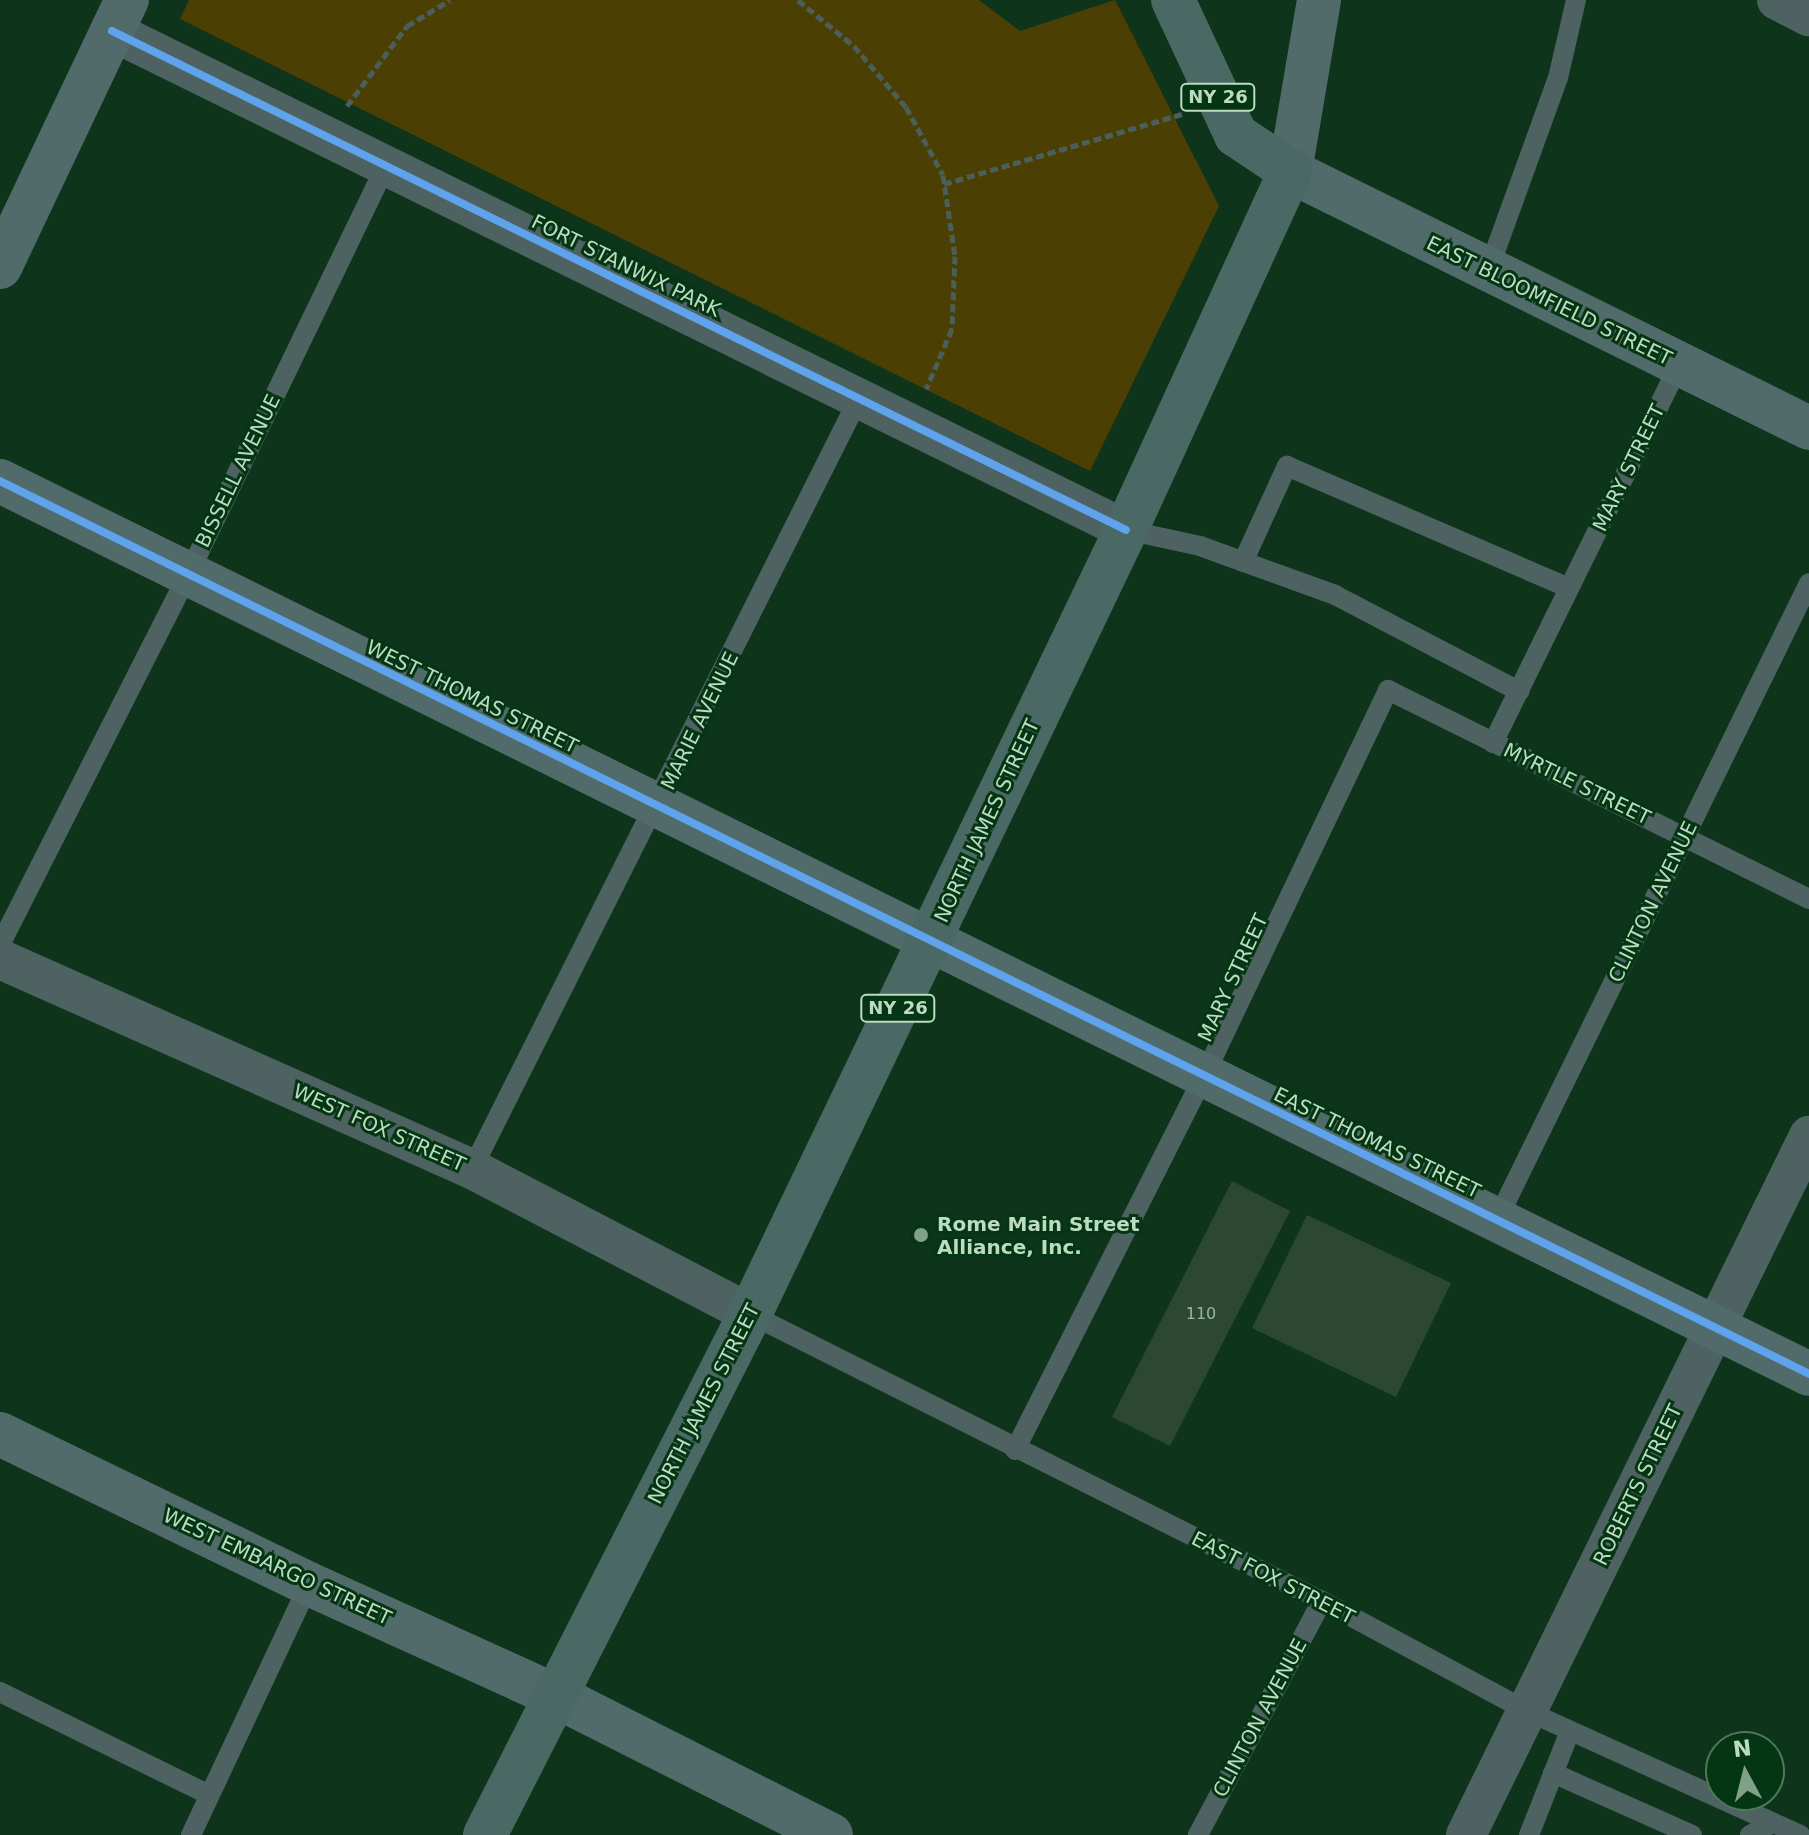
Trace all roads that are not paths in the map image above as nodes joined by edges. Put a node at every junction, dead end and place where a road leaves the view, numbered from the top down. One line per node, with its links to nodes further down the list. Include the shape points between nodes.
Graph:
1 (1173, 0): 8 (main road, NY 26, via 1236,135)
2 (1319, 0): 8 (street, NORTH JAMES STREET)
3 (1576, 0): 10 (lane, via 1558,78)
4 (1777, 0): 6 (street)
5 (120, 15): 7 (street, FORT STANWIX PARK); 9 (street)
6 (1809, 16)
7 (386, 166): 12 (street, FORT STANWIX PARK); 17 (lane, BISSELL AVENUE)
8 (1290, 171): 10 (street, EAST BLOOMFIELD STREET); 15 (main road, NORTH JAMES STREET / NY 26)
9 (0, 267)
10 (1488, 271): 11 (street, EAST BLOOMFIELD STREET)
11 (1679, 365): 13 (street, EAST BLOOMFIELD STREET); 19 (lane, MARY STREET)
12 (859, 398): 15 (street, FORT STANWIX PARK); 23 (lane, MARIE AVENUE)
13 (1809, 428)
14 (0, 481): 17 (street, WEST THOMAS STREET)
15 (1126, 530): 16 (lane); 26 (main road, NORTH JAMES STREET / NY 26)
16 (1243, 562): 19 (lane, via 1287,466); 21 (lane, via 1335,595)
17 (188, 575): 23 (street, WEST THOMAS STREET); 27 (lane, BISSELL AVENUE)
18 (1809, 583): 24 (lane, CLINTON AVENUE)
19 (1569, 588): 21 (lane, MARY STREET)
20 (1388, 690): 22 (lane, MYRTLE STREET); 29 (lane, MARY STREET)
21 (1519, 691): 22 (lane, MARY STREET)
22 (1493, 743): 24 (lane, MYRTLE STREET)
23 (659, 804): 26 (street, WEST THOMAS STREET); 31 (lane, MARIE AVENUE)
24 (1685, 838): 25 (lane, MYRTLE STREET); 32 (lane, CLINTON AVENUE)
25 (1809, 899)
26 (930, 940): 29 (street, EAST THOMAS STREET); 33 (main road, NORTH JAMES STREET / NY 26)
27 (0, 945)
28 (0, 959): 31 (street, WEST FOX STREET)
29 (1204, 1076): 32 (street, EAST THOMAS STREET); 37 (lane, MARY STREET)
30 (1809, 1136): 34 (street, ROBERTS STREET)
31 (472, 1169): 33 (street, WEST FOX STREET)
32 (1497, 1220): 34 (street, EAST THOMAS STREET)
33 (750, 1314): 37 (lane, EAST FOX STREET); 41 (main road, NORTH JAMES STREET / NY 26)
34 (1715, 1327): 35 (street, EAST THOMAS STREET); 42 (street, ROBERTS STREET)
35 (1809, 1374)
36 (0, 1434): 38 (street, WEST EMBARGO STREET)
37 (1015, 1450): 39 (lane, EAST FOX STREET)
38 (309, 1584): 41 (street, WEST EMBARGO STREET); 45 (lane)
39 (1322, 1601): 42 (lane, EAST FOX STREET); 50 (lane, CLINTON AVENUE)
40 (0, 1692): 45 (lane)
41 (556, 1696): 48 (main road, NORTH JAMES STREET / NY 26); 49 (street, WEST EMBARGO STREET)
42 (1527, 1711): 43 (lane, EAST FOX STREET); 51 (street, ROBERTS STREET)
43 (1570, 1731): 44 (lane); 46 (lane, EAST FOX STREET)
44 (1553, 1773): 52 (lane); 53 (lane)
45 (209, 1795): 47 (lane)
46 (1773, 1823): 54 (lane); 55 (lane, EAST FOX STREET)
47 (191, 1835)
48 (485, 1835)
49 (831, 1835)
50 (1198, 1835)
51 (1466, 1835)
52 (1529, 1835)
53 (1692, 1835)
54 (1750, 1835)
55 (1800, 1835)

